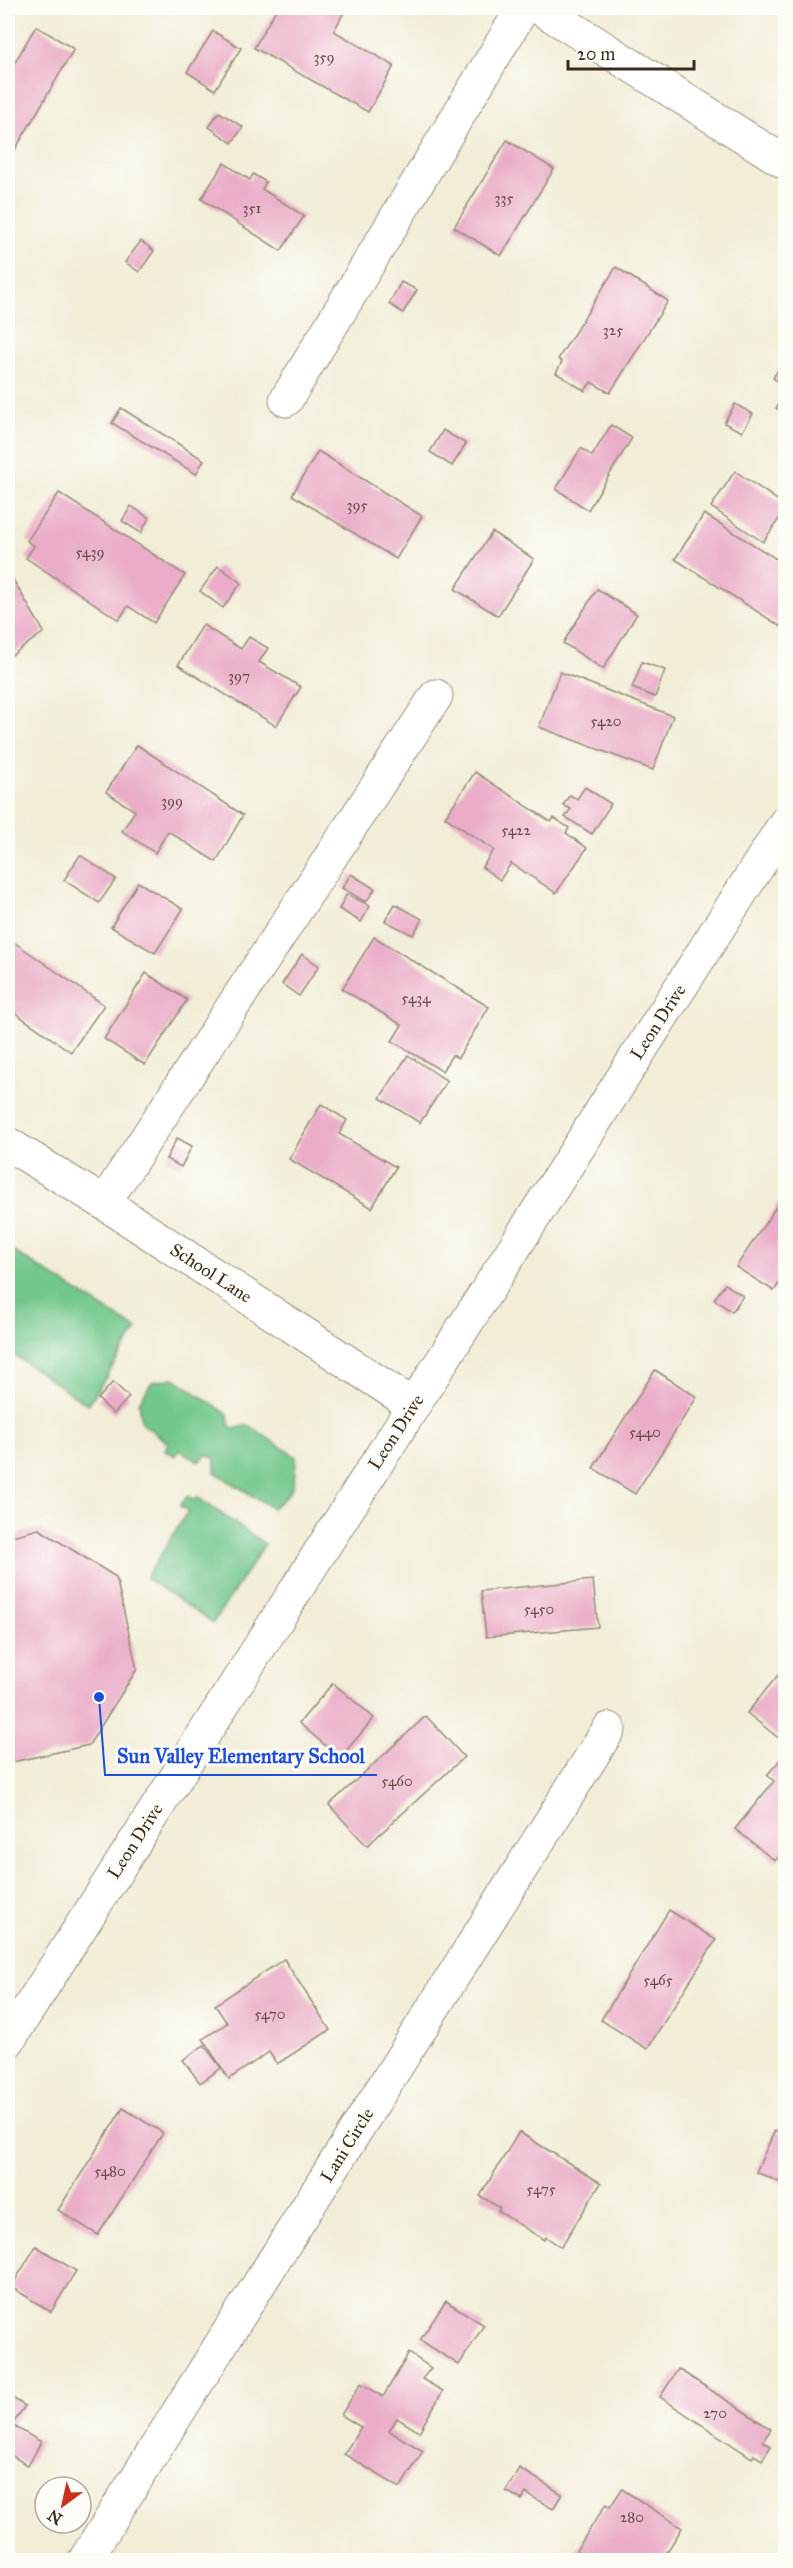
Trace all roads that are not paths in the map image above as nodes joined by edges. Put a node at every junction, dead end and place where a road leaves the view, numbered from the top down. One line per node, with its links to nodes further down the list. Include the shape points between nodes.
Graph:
1 (523, 8): 4 (street)
2 (540, 8): 3 (street)
3 (783, 156)
4 (286, 400)
5 (436, 696): 8 (street)
6 (786, 822): 9 (street, Leon Drive)
7 (8, 1144): 8 (street, School Lane)
8 (104, 1203): 9 (street, School Lane)
9 (413, 1405): 11 (street, Leon Drive)
10 (609, 1730): 12 (street, Lani Circle)
11 (8, 2041)
12 (85, 2560)

